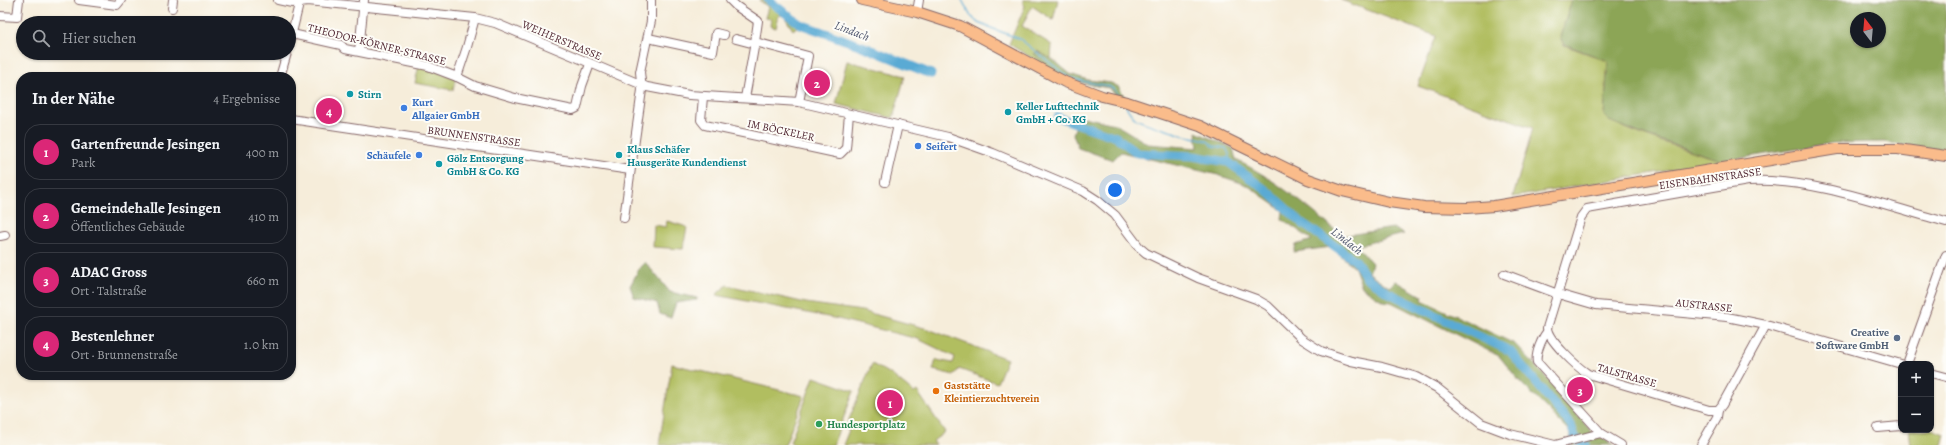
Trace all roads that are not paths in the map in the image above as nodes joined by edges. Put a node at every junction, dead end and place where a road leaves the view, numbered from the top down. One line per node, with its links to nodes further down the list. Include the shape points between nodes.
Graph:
1 (19, 0): 13 (street)
2 (79, 0): 3 (street, via 116,5)
3 (121, 0)
4 (278, 0): 9 (street, WEIHERSTRASSE, via 292,3)
5 (651, 0): 19 (street)
6 (730, 0): 21 (street, via 758,21)
7 (862, 0): 11 (main road)
8 (919, 0): 11 (street)
9 (299, 1): 10 (street, WEIHERSTRASSE); 14 (street)
10 (364, 4): 16 (street, WEIHERSTRASSE); 22 (street)
11 (917, 12): 34 (main road, via 977,34 1065,82 1200,126 1308,179 1374,199 1424,207 1467,208 1512,203 1837,149 1885,148)
12 (0, 16): 15 (street)
13 (17, 16)
14 (296, 16)
15 (16, 17)
16 (474, 18): 24 (street, WEIHERSTRASSE, via 495,23); 26 (street, THEODOR-KÖRNER-STRASSE)
17 (296, 35): 22 (street, THEODOR-KÖRNER-STRASSE)
18 (724, 35): 19 (street, via 716,33 713,52)
19 (648, 38): 27 (street, via 640,72)
20 (736, 39): 21 (street)
21 (755, 43): 29 (street); 30 (street, via 808,56)
22 (359, 51): 26 (street, THEODOR-KÖRNER-STRASSE, via 428,66)
23 (285, 60): 25 (street)
24 (590, 64): 26 (street, THEODOR-KÖRNER-STRASSE, via 577,108 573,110 481,88); 27 (street, WEIHERSTRASSE)
25 (281, 72)
26 (457, 77)
27 (641, 84): 28 (street, WEIHERSTRASSE, via 668,92); 35 (street)
28 (702, 97): 29 (street, WEIHERSTRASSE); 31 (street, IM BÖCKELER, via 701,120 705,125 840,154 846,148)
29 (745, 98): 30 (street, WEIHERSTRASSE)
30 (798, 102): 31 (street, WEIHERSTRASSE)
31 (849, 114): 33 (street, WEIHERSTRASSE)
32 (296, 120): 35 (street, BRUNNENSTRASSE)
33 (898, 125): 36 (street); 51 (street, WEIHERSTRASSE, via 948,137 993,153 1083,191 1109,208 1146,253 1192,275 1256,299 1268,306 1302,339 1321,351 1345,360 1417,377 1493,429 1545,444 1573,441)
34 (1946, 156)
35 (630, 170): 37 (street)
36 (885, 182)
37 (624, 218)
38 (1946, 222): 41 (street, EISENBAHNSTRASSE, via 1823,188 1765,180 1597,207 1587,210 1581,217)
39 (1946, 255): 44 (street)
40 (1504, 274): 41 (street, AUSTRASSE)
41 (1558, 294): 42 (street, AUSTRASSE, via 1596,305 1727,318); 43 (street)
42 (1766, 325): 45 (street, AUSTRASSE); 48 (street)
43 (1547, 332): 48 (street, TALSTRASSE, via 1578,367 1588,374 1709,410); 51 (street, via 1536,358 1537,362)
44 (1908, 361)
45 (1898, 363)
46 (1934, 374): 47 (street)
47 (1946, 377)
48 (1718, 410): 53 (street, via 1717,417)
49 (1898, 426): 50 (street)
50 (1878, 428)
51 (1598, 434): 52 (street)
52 (1622, 445)
53 (1701, 445)

